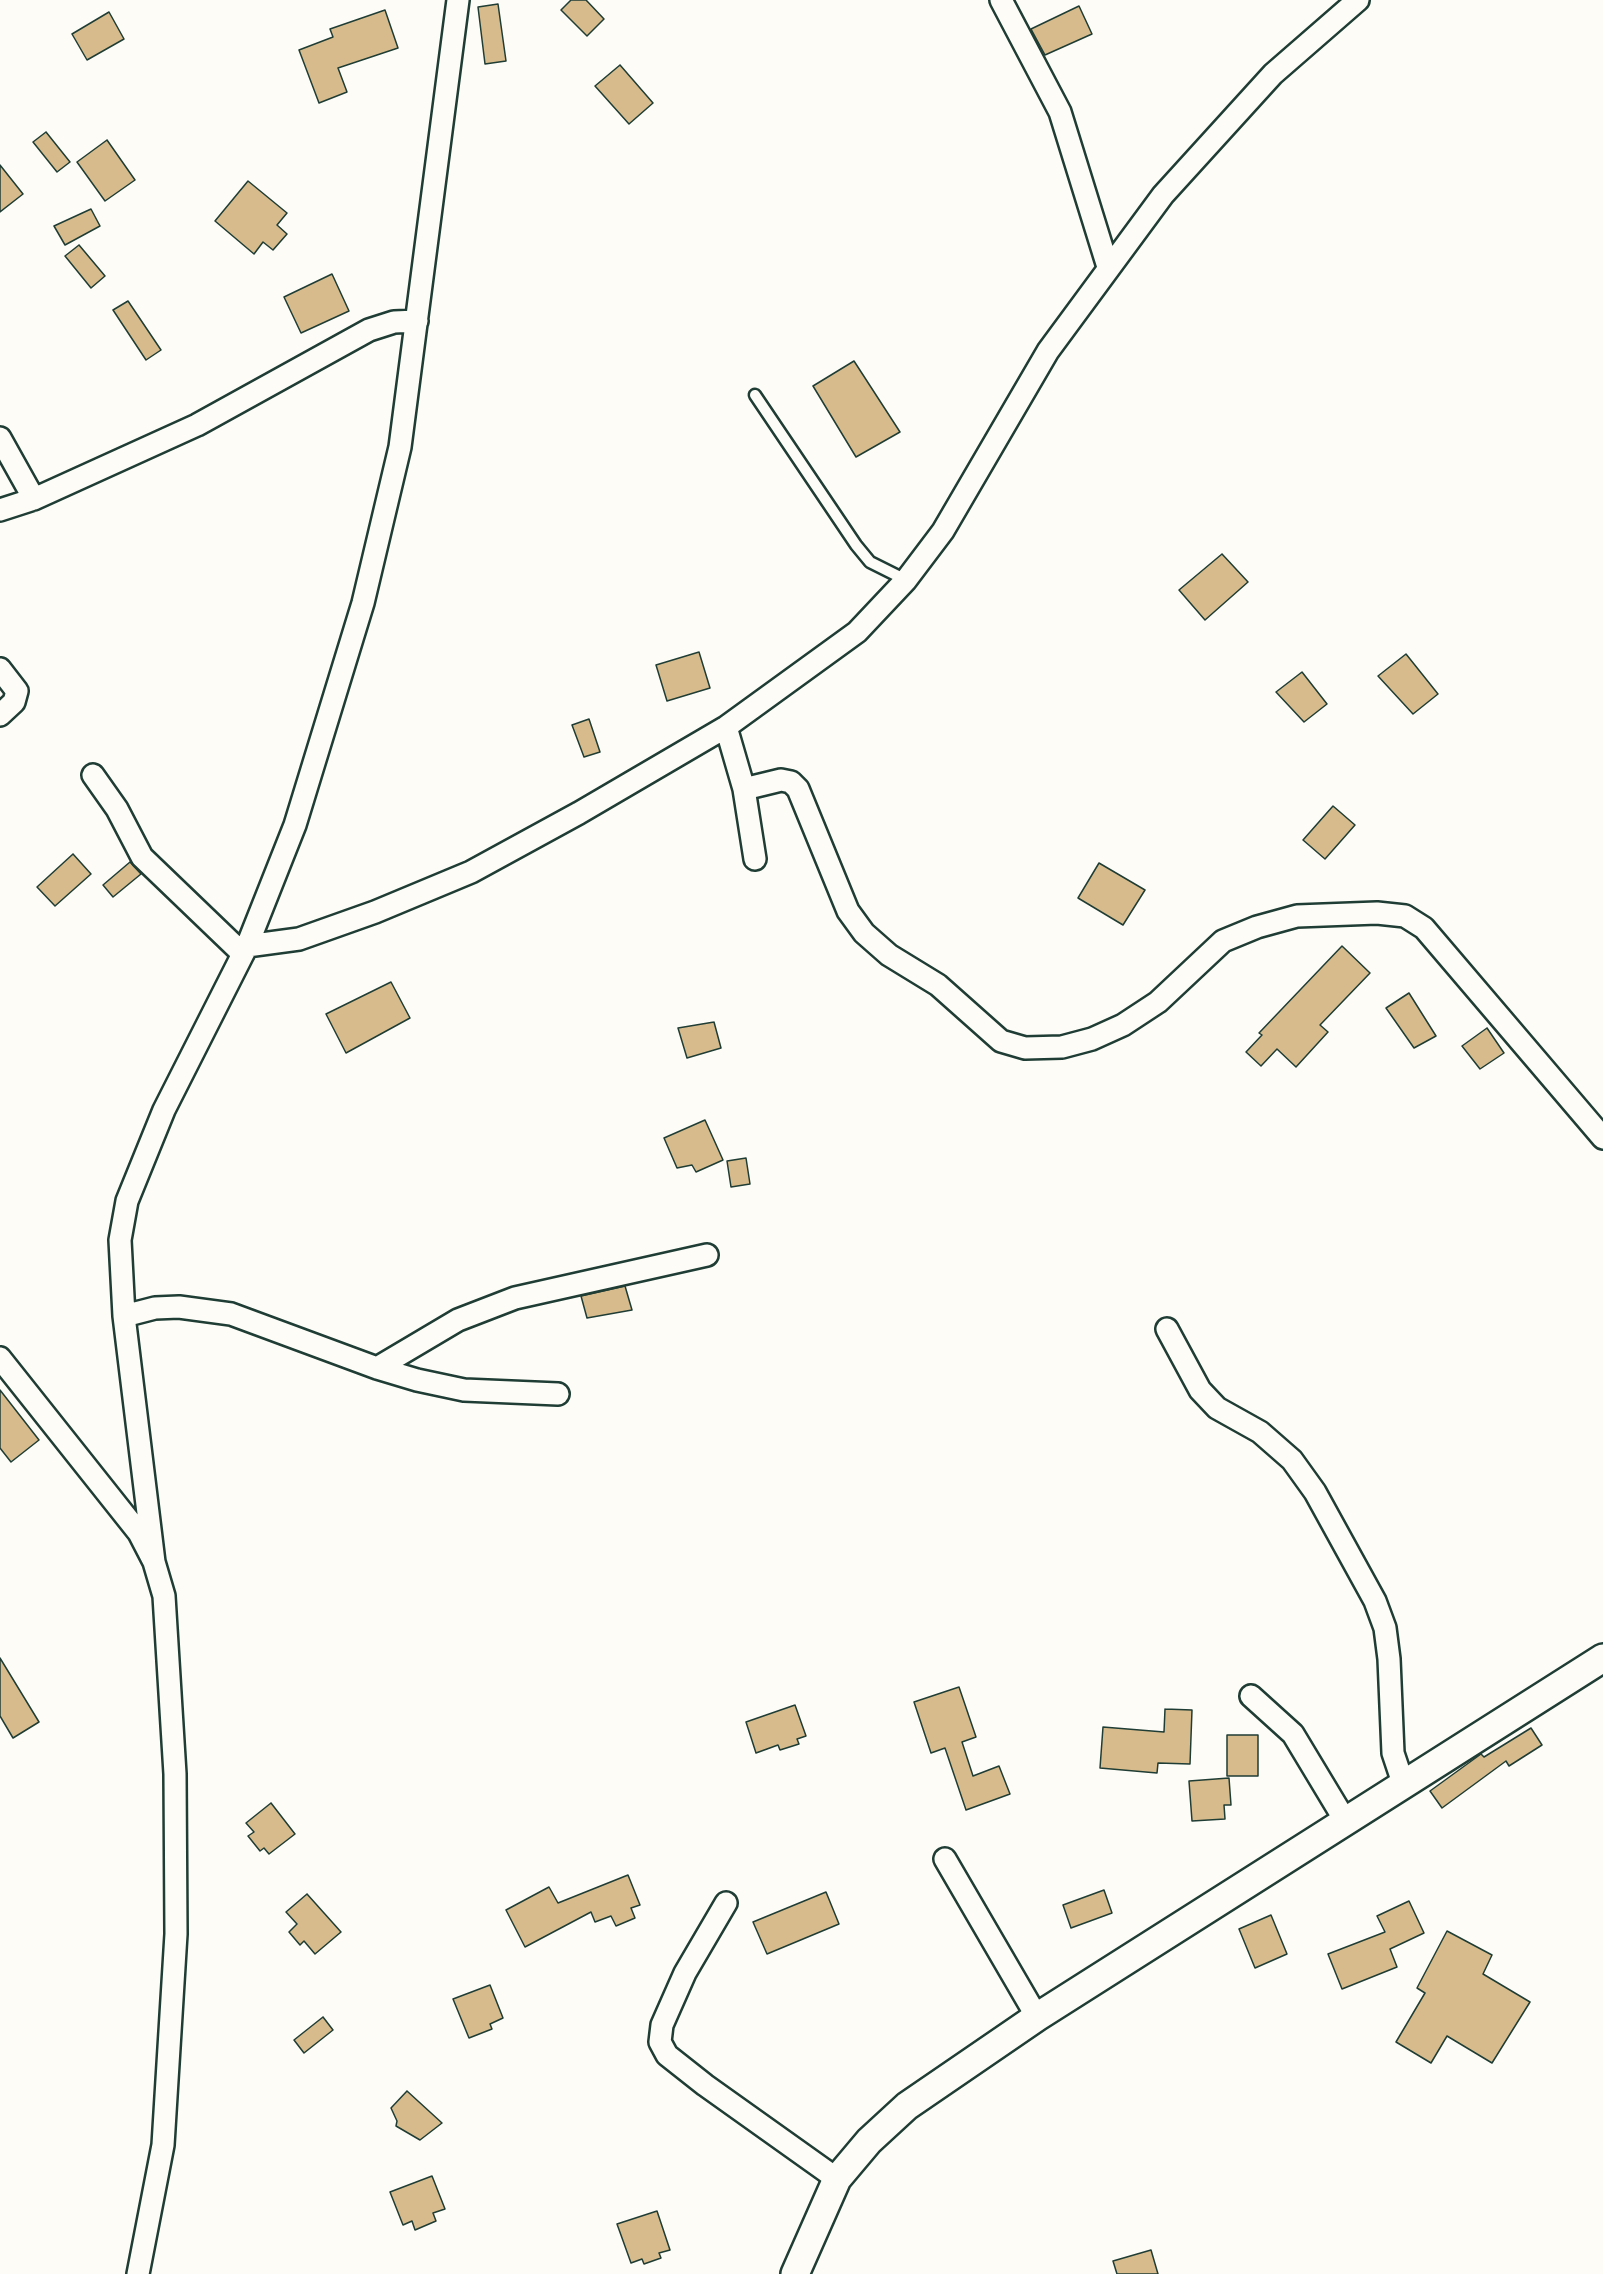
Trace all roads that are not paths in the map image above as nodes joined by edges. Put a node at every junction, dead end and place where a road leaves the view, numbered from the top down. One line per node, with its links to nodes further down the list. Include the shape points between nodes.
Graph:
1 (458, 0): 5 (street)
2 (1001, 0): 4 (street, via 1060,112)
3 (1358, 0): 4 (street, via 1273,74 1163,195)
4 (1108, 267): 10 (street, via 1048,351 944,531)
5 (417, 321): 8 (street, via 394,322 369,330 197,425); 17 (street, via 400,447 363,603 295,825)
6 (755, 395): 10 (lane, via 856,545 870,562)
7 (0, 438): 8 (street)
8 (34, 499): 9 (street)
9 (0, 510)
10 (906, 580): 13 (street, via 857,632)
11 (0, 669): 12 (street, via 17,691 14,702)
12 (0, 715)
13 (726, 727): 15 (street); 17 (street, via 471,872 299,939)
14 (93, 775): 17 (street, via 117,809 142,857)
15 (744, 789): 16 (street); 18 (street, via 781,780 798,789 848,911 864,933 889,955 938,985 1001,1041 1025,1048 1062,1047 1112,1030 1158,1002 1223,941 1257,927 1297,916 1405,916 1424,928)
16 (755, 859)
17 (245, 950): 20 (street, via 164,1110 127,1201 120,1240)
18 (1603, 1138)
19 (706, 1255): 23 (street, via 514,1298 458,1320)
20 (124, 1316): 23 (street, via 179,1307 231,1314); 25 (street)
21 (1167, 1329): 28 (street, via 1200,1390 1217,1408 1260,1432 1292,1460 1315,1491 1375,1601 1385,1628 1389,1659 1393,1753)
22 (0, 1358): 25 (street, via 139,1533)
23 (377, 1368): 24 (street, via 464,1390)
24 (558, 1394)
25 (154, 1562): 34 (street, via 164,1596 175,1774 176,1934 163,2145)
26 (1603, 1658): 28 (street)
27 (1251, 1696): 29 (street, via 1293,1734)
28 (1404, 1786): 29 (street)
29 (1346, 1822): 32 (street)
30 (945, 1859): 32 (street)
31 (726, 1903): 33 (street, via 685,1973 662,2025 660,2042 667,2055 705,2085)
32 (1037, 2017): 33 (street, via 907,2106 869,2141)
33 (837, 2179): 35 (street)
34 (138, 2274)
35 (795, 2274)

